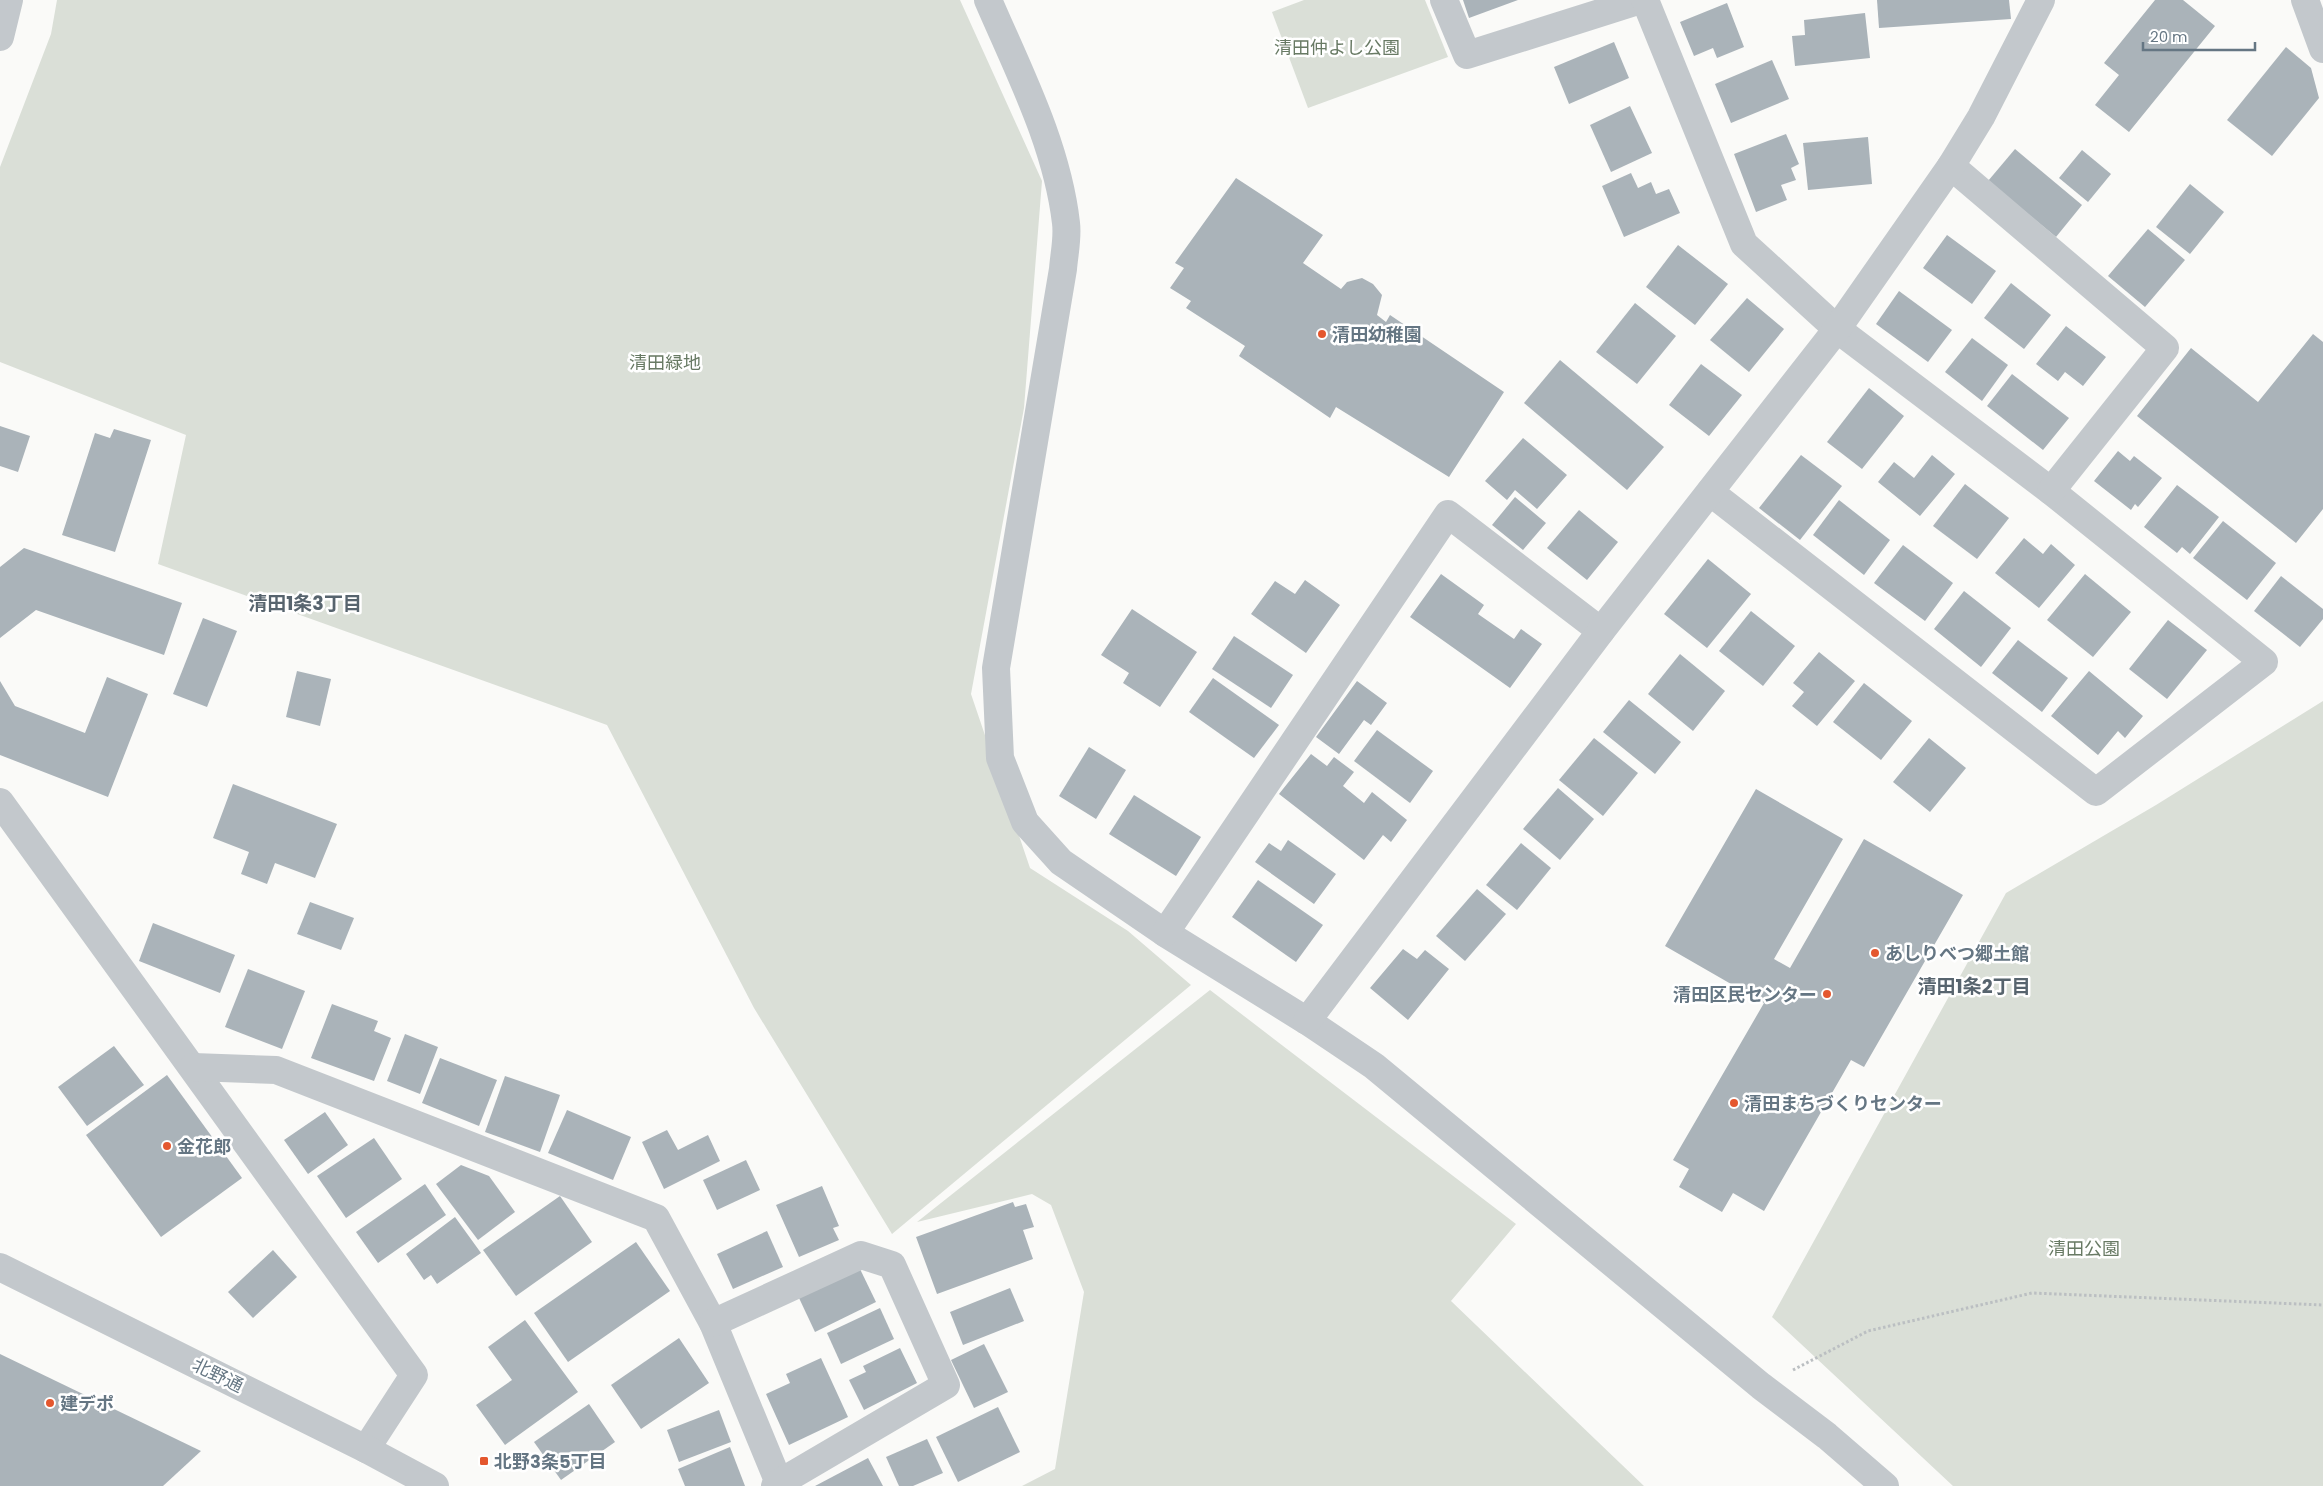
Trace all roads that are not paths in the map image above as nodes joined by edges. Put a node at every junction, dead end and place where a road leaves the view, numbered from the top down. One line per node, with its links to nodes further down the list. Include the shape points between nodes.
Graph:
1 (9, 0): 8 (street)
2 (988, 0): 16 (street, via 1056,168 1066,225 1064,269 996,668 1000,758 1025,822 1061,862)
3 (1444, 0): 4 (street, via 1467,55)
4 (1641, 0)
5 (1645, 0): 11 (street, via 1744,244)
6 (2041, 0): 10 (street, via 1981,117)
7 (2305, 0): 9 (street)
8 (0, 37)
9 (2323, 49)
10 (1951, 166): 11 (street); 12 (street, via 2165,348)
11 (1837, 329): 12 (street); 13 (street)
12 (2051, 490): 13 (street, via 2264,662 2096,792)
13 (1710, 492): 14 (street)
14 (1601, 631): 16 (street, via 1448,514); 17 (street)
15 (0, 802): 18 (street)
16 (1165, 933): 17 (street)
17 (1307, 1020): 24 (street, via 1374,1066)
18 (193, 1067): 20 (street, via 276,1070 656,1218); 21 (street, via 414,1376)
19 (0, 1267): 21 (street, 北野通)
20 (713, 1323): 22 (street); 22 (street, via 861,1255 892,1265 946,1385)
21 (366, 1449): 23 (street, 北野通)
22 (777, 1484)
23 (435, 1486)
24 (1885, 1486)

